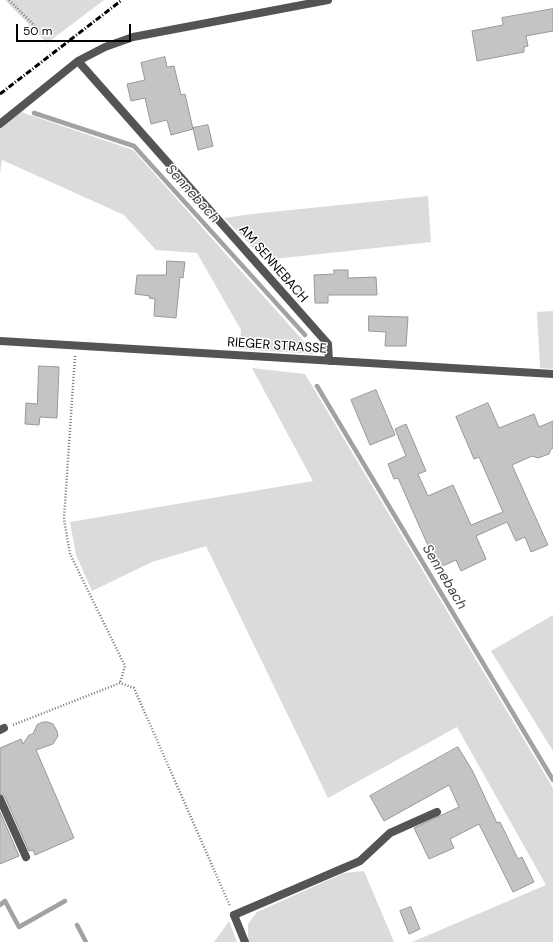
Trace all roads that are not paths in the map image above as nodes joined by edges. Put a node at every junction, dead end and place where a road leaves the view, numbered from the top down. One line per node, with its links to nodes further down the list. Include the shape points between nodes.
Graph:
1 (328, 0): 2 (street, via 133,37 105,47)
2 (78, 61): 3 (street); 5 (street, AM SENNEBACH, via 328,344)
3 (0, 124)
4 (0, 341): 5 (street, RIEGER STRASSE)
5 (329, 361): 6 (street, RIEGER STRASSE)
6 (553, 374)
7 (0, 799): 9 (street)
8 (437, 812): 10 (street, via 390,834 360,861 234,915)
9 (26, 858)
10 (245, 942)

